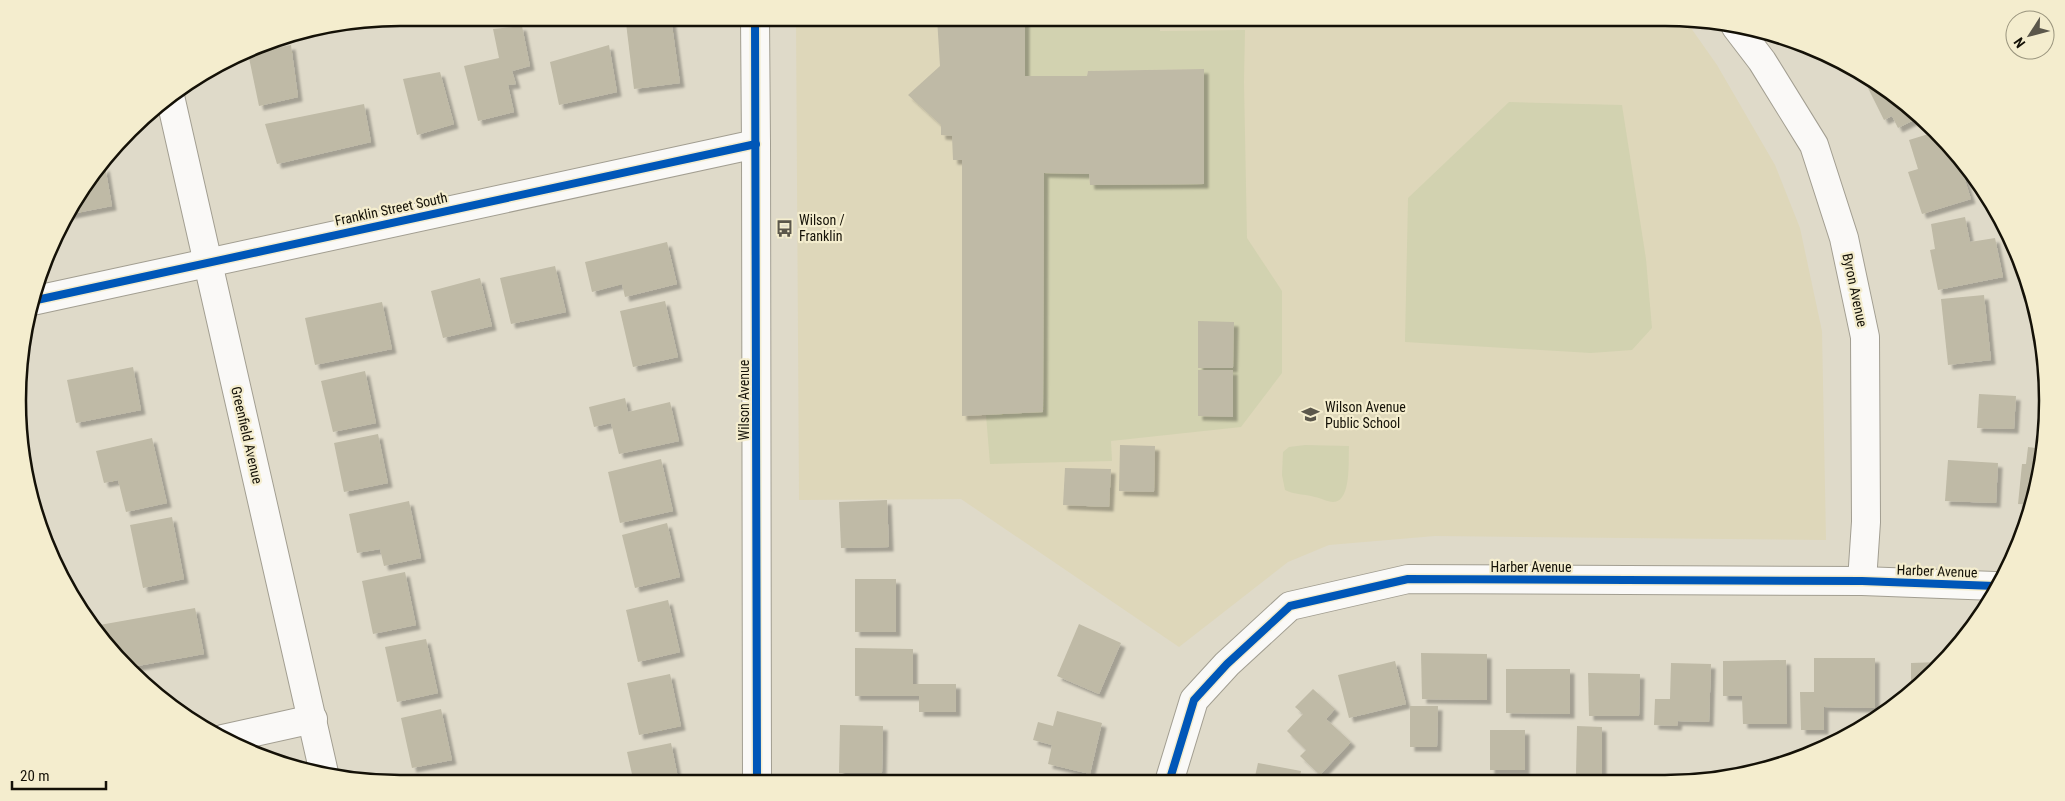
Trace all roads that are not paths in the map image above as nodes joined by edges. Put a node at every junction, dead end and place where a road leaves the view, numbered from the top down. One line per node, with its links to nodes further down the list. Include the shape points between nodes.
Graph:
1 (755, 26): 4 (street, Wilson Avenue)
2 (1741, 34): 7 (street, Byron Avenue, via 1762,61 1814,145 1844,238 1866,337 1866,522)
3 (172, 105): 5 (street, Greenfield Avenue)
4 (756, 144): 5 (street, Franklin Street South); 12 (street, Wilson Avenue)
5 (207, 262): 6 (street, Franklin Street South); 9 (street, Greenfield Avenue)
6 (41, 298)
7 (1862, 581): 8 (street, Harber Avenue); 13 (street, Harber Avenue, via 1408,579 1290,606 1227,664 1194,700)
8 (1990, 586)
9 (313, 719): 10 (street); 11 (street, Greenfield Avenue)
10 (235, 736)
11 (323, 767)
12 (757, 775)
13 (1171, 775)

